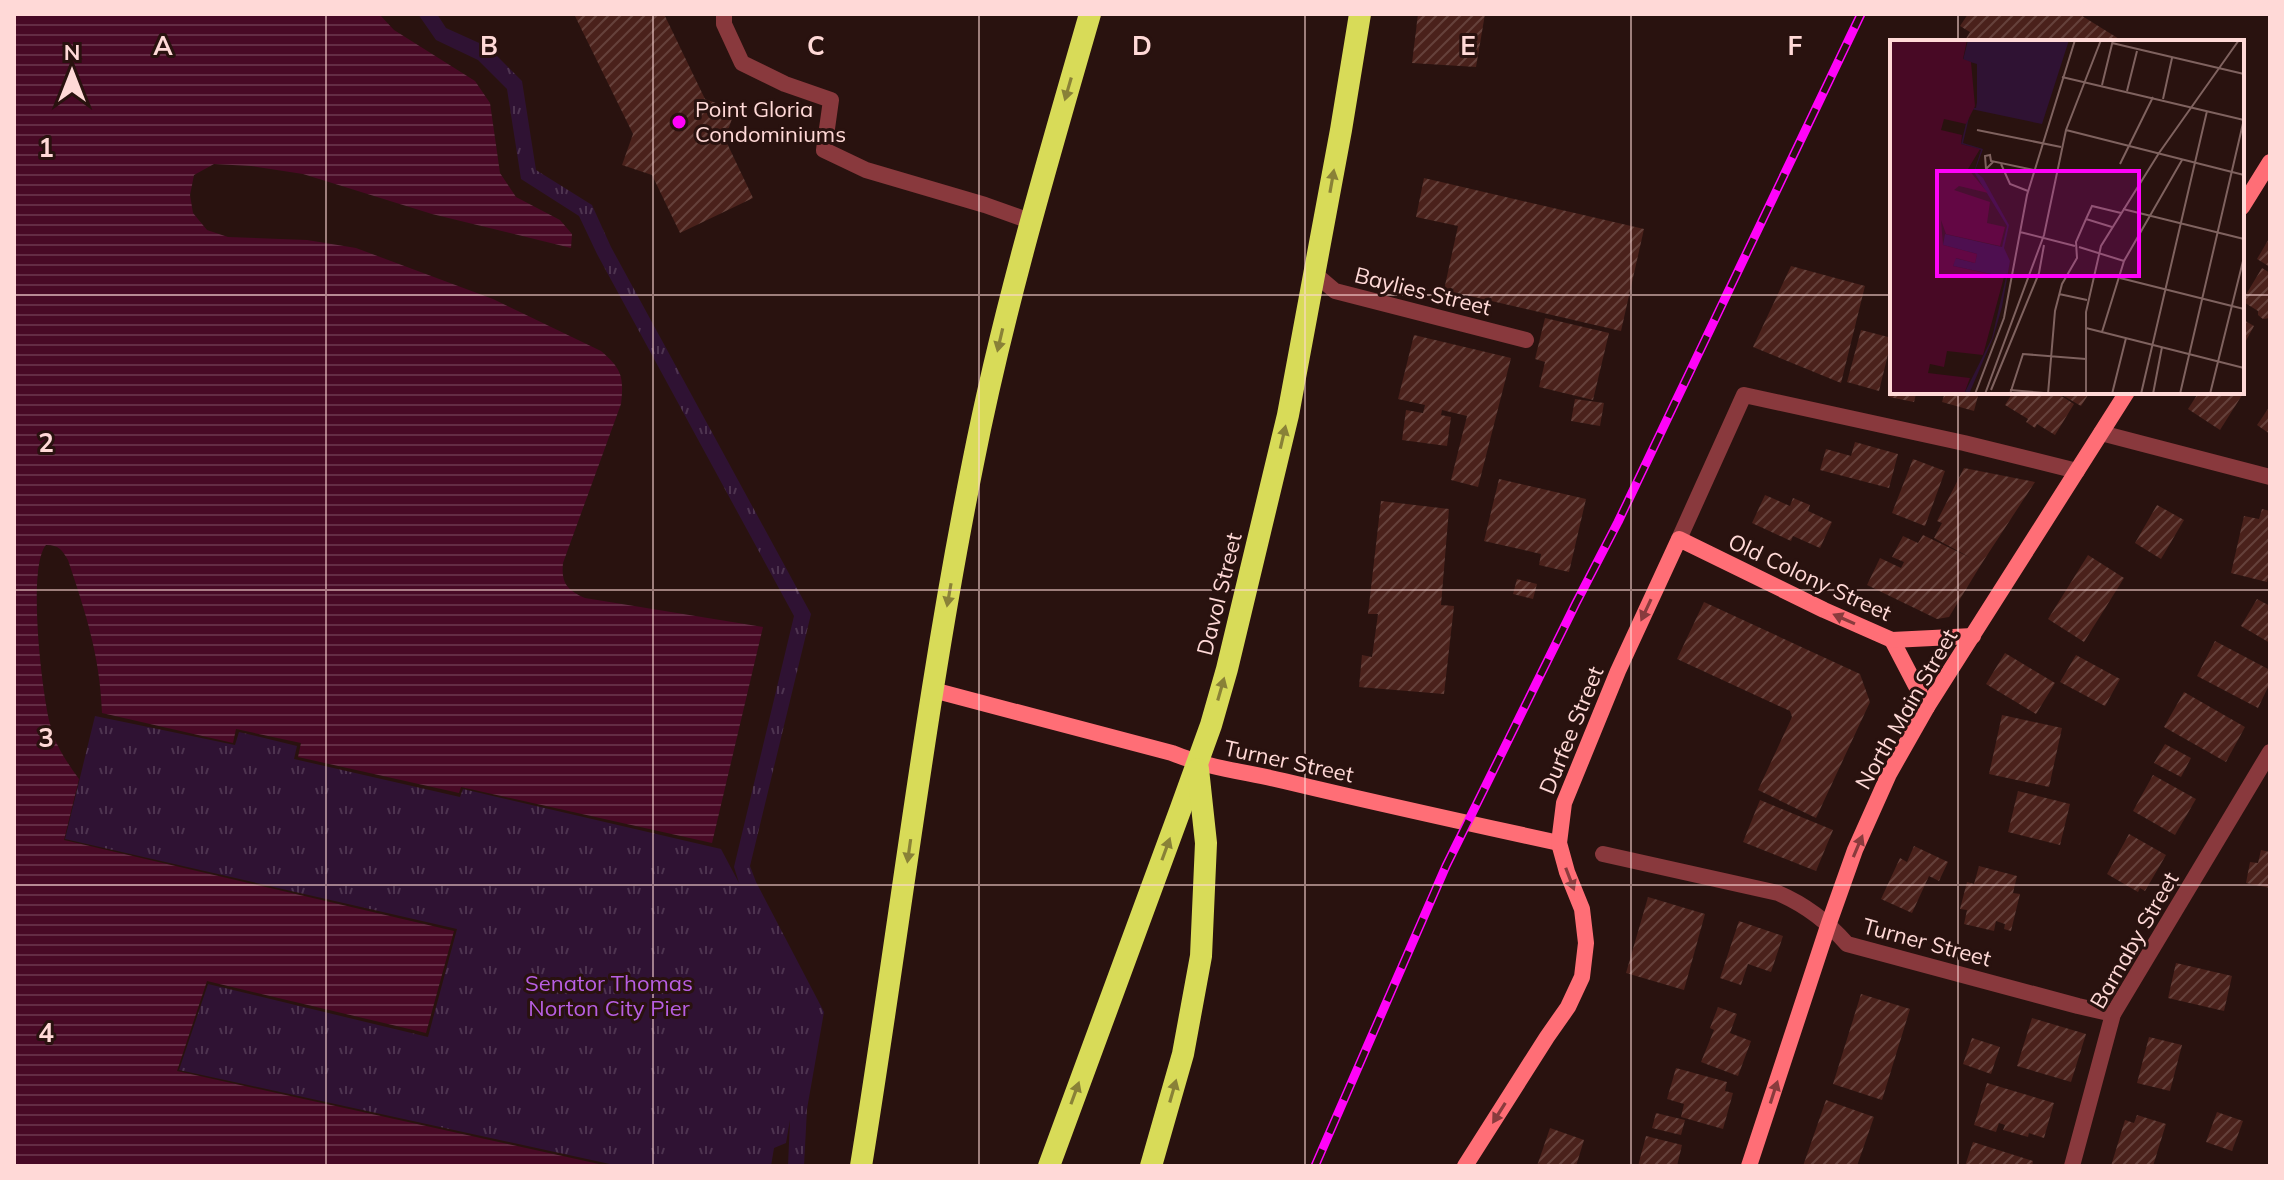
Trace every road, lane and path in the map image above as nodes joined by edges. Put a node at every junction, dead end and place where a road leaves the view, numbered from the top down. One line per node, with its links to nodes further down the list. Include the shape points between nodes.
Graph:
1 (724, 14): 6 (street, via 742,63 831,100 824,150 866,170)
2 (1090, 14): 6 (highway, one-way to 6)
3 (1360, 14): 7 (highway, Davol Street, one-way to 3)
4 (2270, 162): 5 (main road)
5 (2244, 204)
6 (1030, 221): 16 (highway, one-way to 16, via 974,460)
7 (1315, 274): 8 (street, Baylies Street, via 1335,291); 19 (highway, Davol Street, one-way to 7, via 1267,510)
8 (1526, 340)
9 (2126, 394): 10 (main road, North Main Street)
10 (2101, 433): 11 (main road, North Main Street); 12 (street)
11 (2077, 471): 13 (street, Durfee Street, via 1744,395); 14 (main road, North Main Street)
12 (2270, 477)
13 (1679, 539): 15 (main road, Old Colony Street, one-way to 13); 20 (main road, Durfee Street, one-way to 20, via 1564,803)
14 (1973, 636): 15 (main road, Old Colony Street); 17 (main road, North Main Street)
15 (1892, 640): 17 (main road)
16 (933, 690): 19 (main road, Turner Street); 24 (highway, one-way to 24)
17 (1927, 707): 22 (main road, North Main Street, one-way to 17, via 1889,774)
18 (2270, 752): 23 (street, Barnaby Street)
19 (1197, 763): 20 (main road, Turner Street); 25 (highway, Davol Street, one-way to 19); 26 (highway, one-way to 19, via 1183,1054 1201,956 1206,843)
20 (1559, 843): 27 (main road, Durfee Street, one-way to 27, via 1582,909 1582,977)
21 (1603, 854): 22 (street, Turner Street, via 1778,893)
22 (1829, 923): 23 (street, Turner Street, via 1847,944); 28 (main road, North Main Street, one-way to 22)
23 (2113, 1014): 29 (street, Barnaby Street)
24 (861, 1166)
25 (1049, 1166)
26 (1151, 1166)
27 (1465, 1166)
28 (1749, 1166)
29 (2072, 1166)

